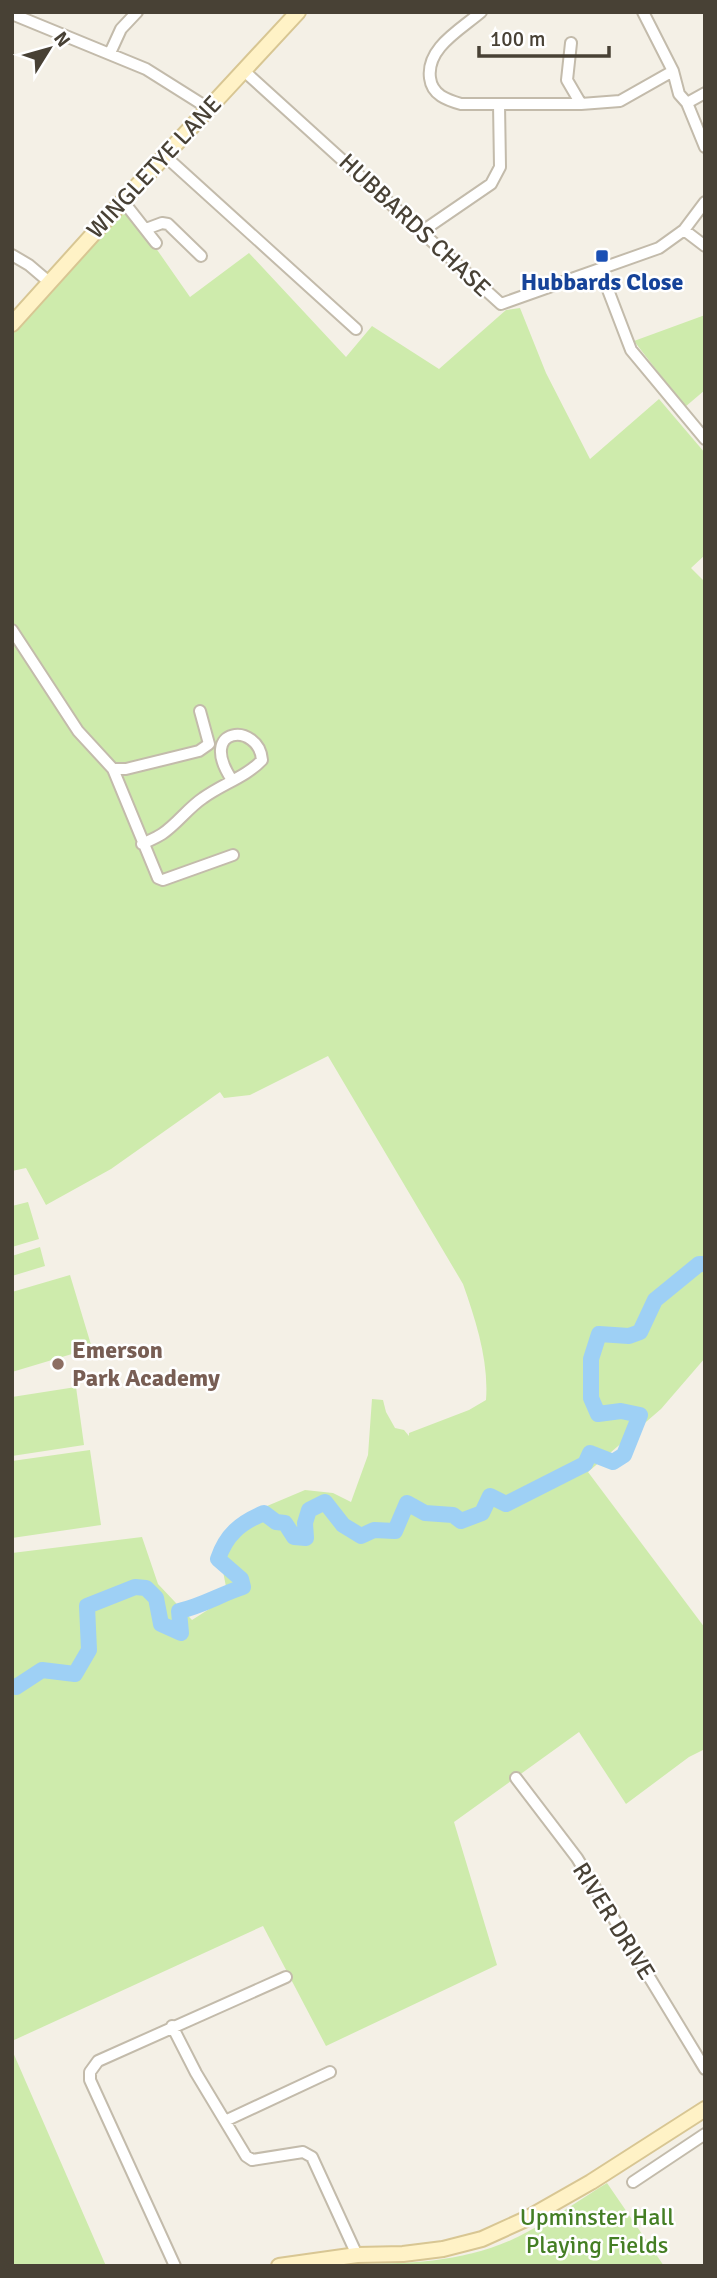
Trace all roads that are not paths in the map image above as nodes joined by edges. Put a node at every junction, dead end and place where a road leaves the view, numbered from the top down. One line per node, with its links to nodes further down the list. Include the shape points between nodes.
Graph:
1 (138, 12): 7 (street, via 121,29)
2 (298, 12): 8 (street, WINGLETYE LANE)
3 (481, 12): 12 (street, via 436,49 428,65 430,84 443,99)
4 (643, 12): 9 (street)
5 (12, 14): 7 (street)
6 (571, 43): 13 (street, via 567,80)
7 (110, 53): 14 (street, via 146,69)
8 (243, 70): 14 (street, WINGLETYE LANE); 21 (street, HUBBARDS CHASE)
9 (673, 71): 11 (street, via 679,94); 13 (street, via 620,101)
10 (705, 93): 11 (street)
11 (687, 103): 15 (street)
12 (499, 104): 13 (street); 21 (street, via 497,176)
13 (581, 104)
14 (208, 108): 16 (street, WINGLETYE LANE)
15 (705, 147)
16 (165, 156): 17 (street, WINGLETYE LANE); 29 (street)
17 (122, 201): 19 (street); 27 (street, WINGLETYE LANE)
18 (705, 202): 20 (street, HUBBARDS CHASE)
19 (146, 229): 22 (street); 25 (street, via 168,224)
20 (684, 230): 23 (street); 26 (street, HUBBARDS CHASE, via 659,248)
21 (421, 232): 26 (street, HUBBARDS CHASE, via 500,304)
22 (156, 243)
23 (705, 246)
24 (12, 256): 27 (street)
25 (201, 256)
26 (600, 269): 30 (street, via 635,356)
27 (49, 282): 28 (street, WINGLETYE LANE)
28 (12, 324)
29 (356, 329)
30 (705, 439)
31 (12, 631): 33 (street, via 78,731)
32 (200, 711): 33 (street, via 209,744 199,751)
33 (113, 769): 35 (street)
34 (232, 780): 34 (street, via 262,760 261,750 251,738 229,738 221,745 223,767); 35 (street)
35 (142, 844): 36 (street, via 163,880)
36 (233, 855)
37 (516, 1777): 40 (street, RIVER DRIVE, via 577,1858)
38 (286, 1977): 39 (street)
39 (172, 2026): 43 (street); 47 (street, via 98,2061 90,2080)
40 (705, 2069)
41 (330, 2072): 43 (street)
42 (705, 2109): 46 (street, via 591,2182 482,2239 443,2249)
43 (225, 2121): 46 (street, via 252,2160 303,2152 312,2157)
44 (705, 2134): 45 (street)
45 (634, 2182)
46 (357, 2255): 48 (street)
47 (176, 2266)
48 (279, 2266)

